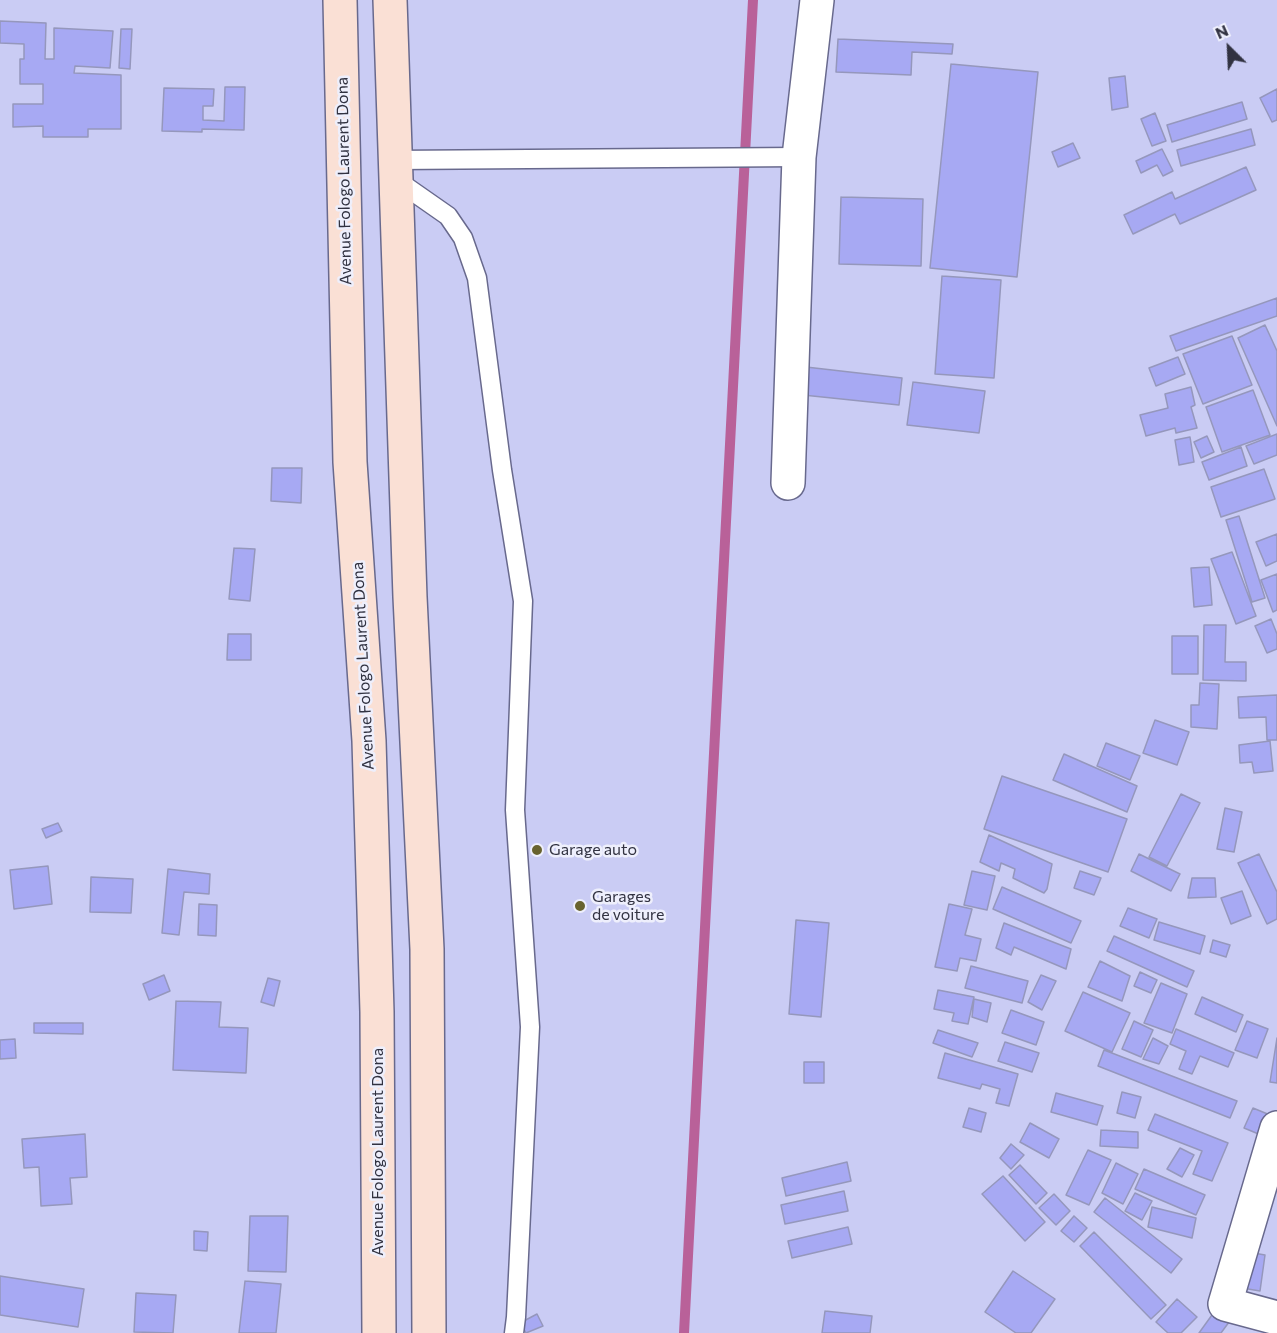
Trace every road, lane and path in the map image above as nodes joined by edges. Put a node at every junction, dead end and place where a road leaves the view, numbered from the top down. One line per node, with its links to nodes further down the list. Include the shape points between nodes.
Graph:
1 (340, 0): 9 (main road, Avenue Fologo Laurent Dona, via 350,462 369,741 377,1000)
2 (390, 0): 5 (main road)
3 (817, 0): 4 (street)
4 (784, 157): 5 (lane); 6 (street)
5 (395, 169): 10 (main road, via 427,949); 11 (lane, via 448,216 463,238 477,278 523,601 515,810 530,1027)
6 (788, 483)
7 (1277, 1128): 8 (street, via 1225,1304)
8 (1277, 1317)
9 (379, 1333)
10 (429, 1333)
11 (514, 1333)

